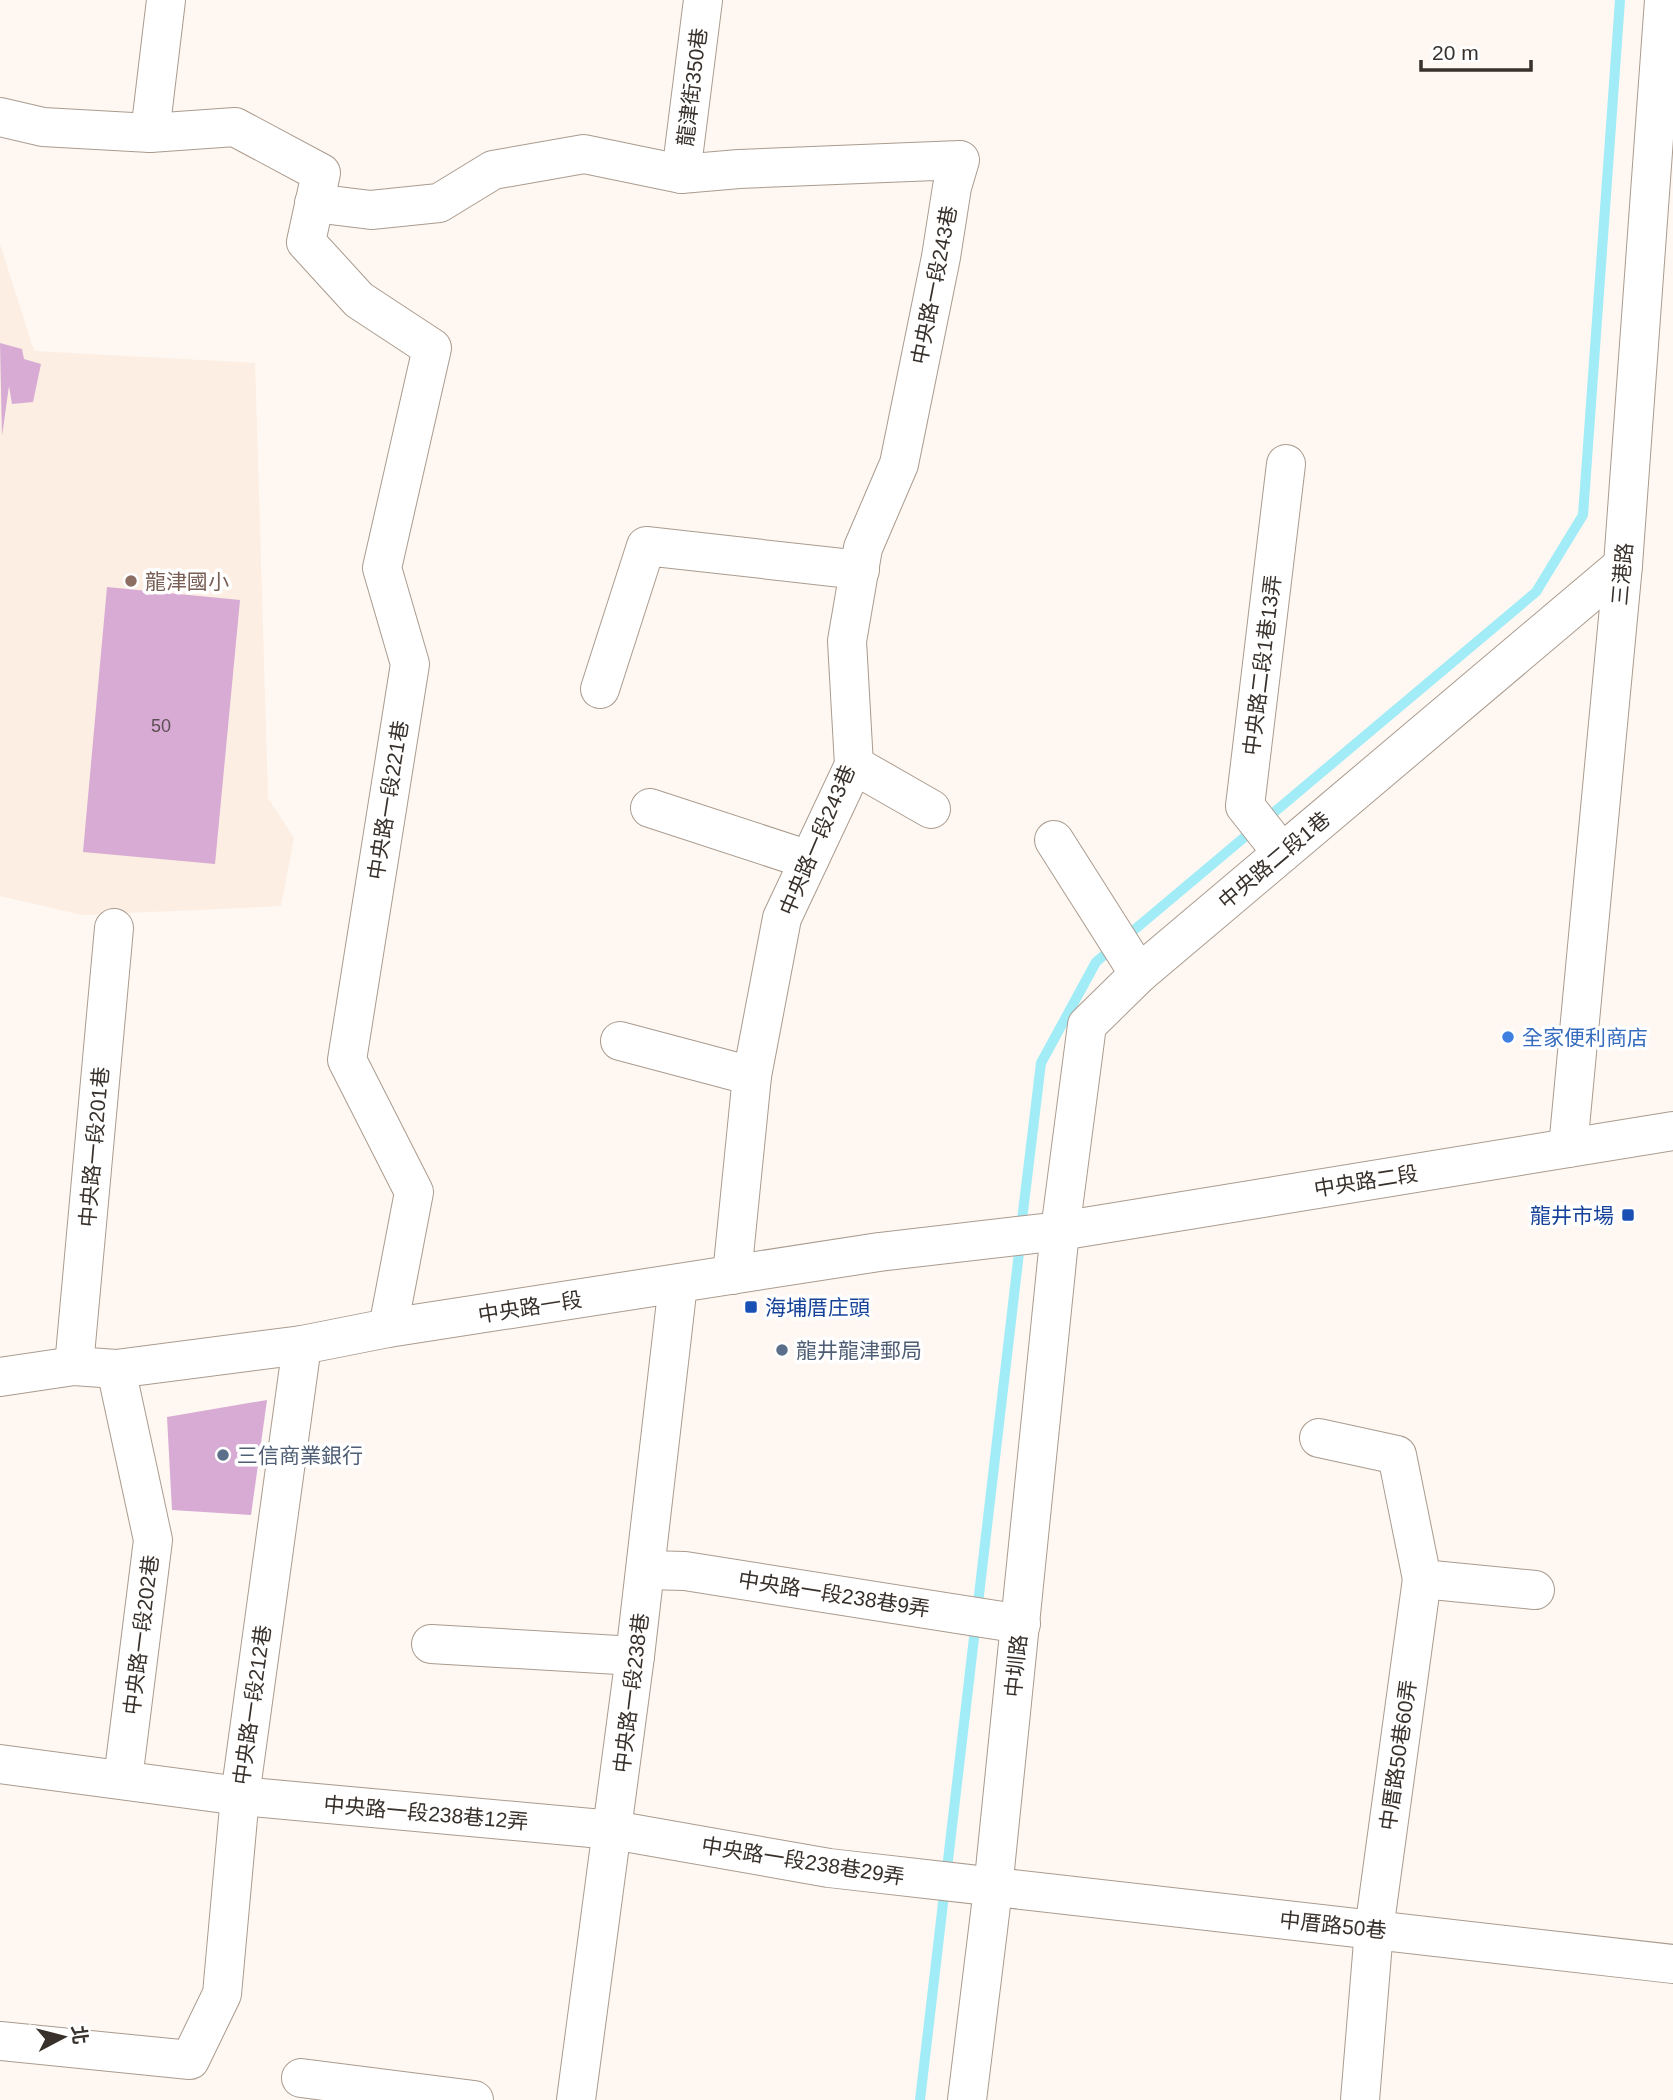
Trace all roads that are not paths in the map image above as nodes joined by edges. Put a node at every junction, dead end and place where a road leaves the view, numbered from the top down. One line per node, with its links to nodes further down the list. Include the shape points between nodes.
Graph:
1 (166, 0): 5 (street)
2 (703, 0): 6 (street, 龍津街350巷)
3 (1664, 0): 9 (street, 三港路)
4 (0, 117): 5 (street, via 43,127)
5 (150, 133): 7 (street, via 235,127 320,173)
6 (681, 174): 7 (street, via 584,154 493,170 439,203 372,210); 10 (street, 中央路一段243巷, via 960,160 899,464 863,548)
7 (314, 203): 27 (street, 中央路一段221巷, via 306,242 359,300 432,348 382,568 410,664 347,1060 414,1192)
8 (1286, 464): 16 (street, 中央路二段1巷13弄, via 1245,806)
9 (1623, 565): 16 (street, 中央路二段1巷); 23 (street, 三港路)
10 (860, 570): 11 (street, via 646,546); 12 (street, 中央路一段243巷, via 847,641)
11 (600, 689)
12 (854, 765): 14 (street); 17 (street, 中央路一段243巷)
13 (650, 808): 17 (street)
14 (931, 809)
15 (1054, 840): 19 (street)
16 (1282, 853): 19 (street, 中央路二段1巷)
17 (809, 860): 21 (street, 中央路一段243巷, via 782,918)
18 (114, 928): 29 (street, 中央路一段201巷)
19 (1139, 974): 24 (street, 中央路二段1巷, via 1087,1026)
20 (620, 1041): 21 (street)
21 (752, 1076): 25 (street, 中央路一段243巷)
22 (1673, 1131): 23 (street, 中央路二段)
23 (1568, 1148): 24 (street, 中央路二段)
24 (1060, 1231): 25 (street, 中央路一段); 36 (street, 中圳路)
25 (732, 1275): 26 (street, 中央路一段)
26 (678, 1284): 27 (street, 中央路一段); 33 (street, 中央路一段238巷)
27 (388, 1328): 28 (street, 中央路一段)
28 (302, 1345): 30 (street, 中央路一段); 41 (street, 中央路一段212巷)
29 (74, 1366): 30 (street, 中央路一段); 31 (street, 中央路一段)
30 (116, 1369): 40 (street, 中央路一段202巷, via 153,1540)
31 (0, 1377)
32 (1319, 1438): 34 (street, 中厝路50巷60弄, via 1397,1455)
33 (646, 1570): 36 (street, 中央路一段238巷9弄, via 685,1571); 38 (street, 中央路一段238巷)
34 (1422, 1579): 35 (street); 44 (street, 中厝路50巷60弄)
35 (1535, 1590)
36 (1021, 1624): 43 (street, 中圳路)
37 (431, 1644): 38 (street)
38 (635, 1656): 42 (street, 中央路一段238巷)
39 (0, 1764): 40 (street, 中央路一段238巷12弄)
40 (123, 1779): 41 (street, 中央路一段238巷12弄)
41 (240, 1796): 42 (street, 中央路一段238巷12弄); 46 (street, 中央路一段212巷, via 222,1994 190,2060)
42 (613, 1830): 43 (street, 中央路一段238巷29弄, via 829,1868); 49 (street, 中央路一段238巷)
43 (993, 1889): 44 (street, 中厝路50巷); 50 (street, 中圳路)
44 (1374, 1930): 45 (street, 中厝路50巷); 51 (street, 中厝路50巷60弄)
45 (1673, 1964)
46 (0, 2041)
47 (301, 2078): 48 (street)
48 (474, 2100)
49 (576, 2100)
50 (967, 2100)
51 (1360, 2100)

